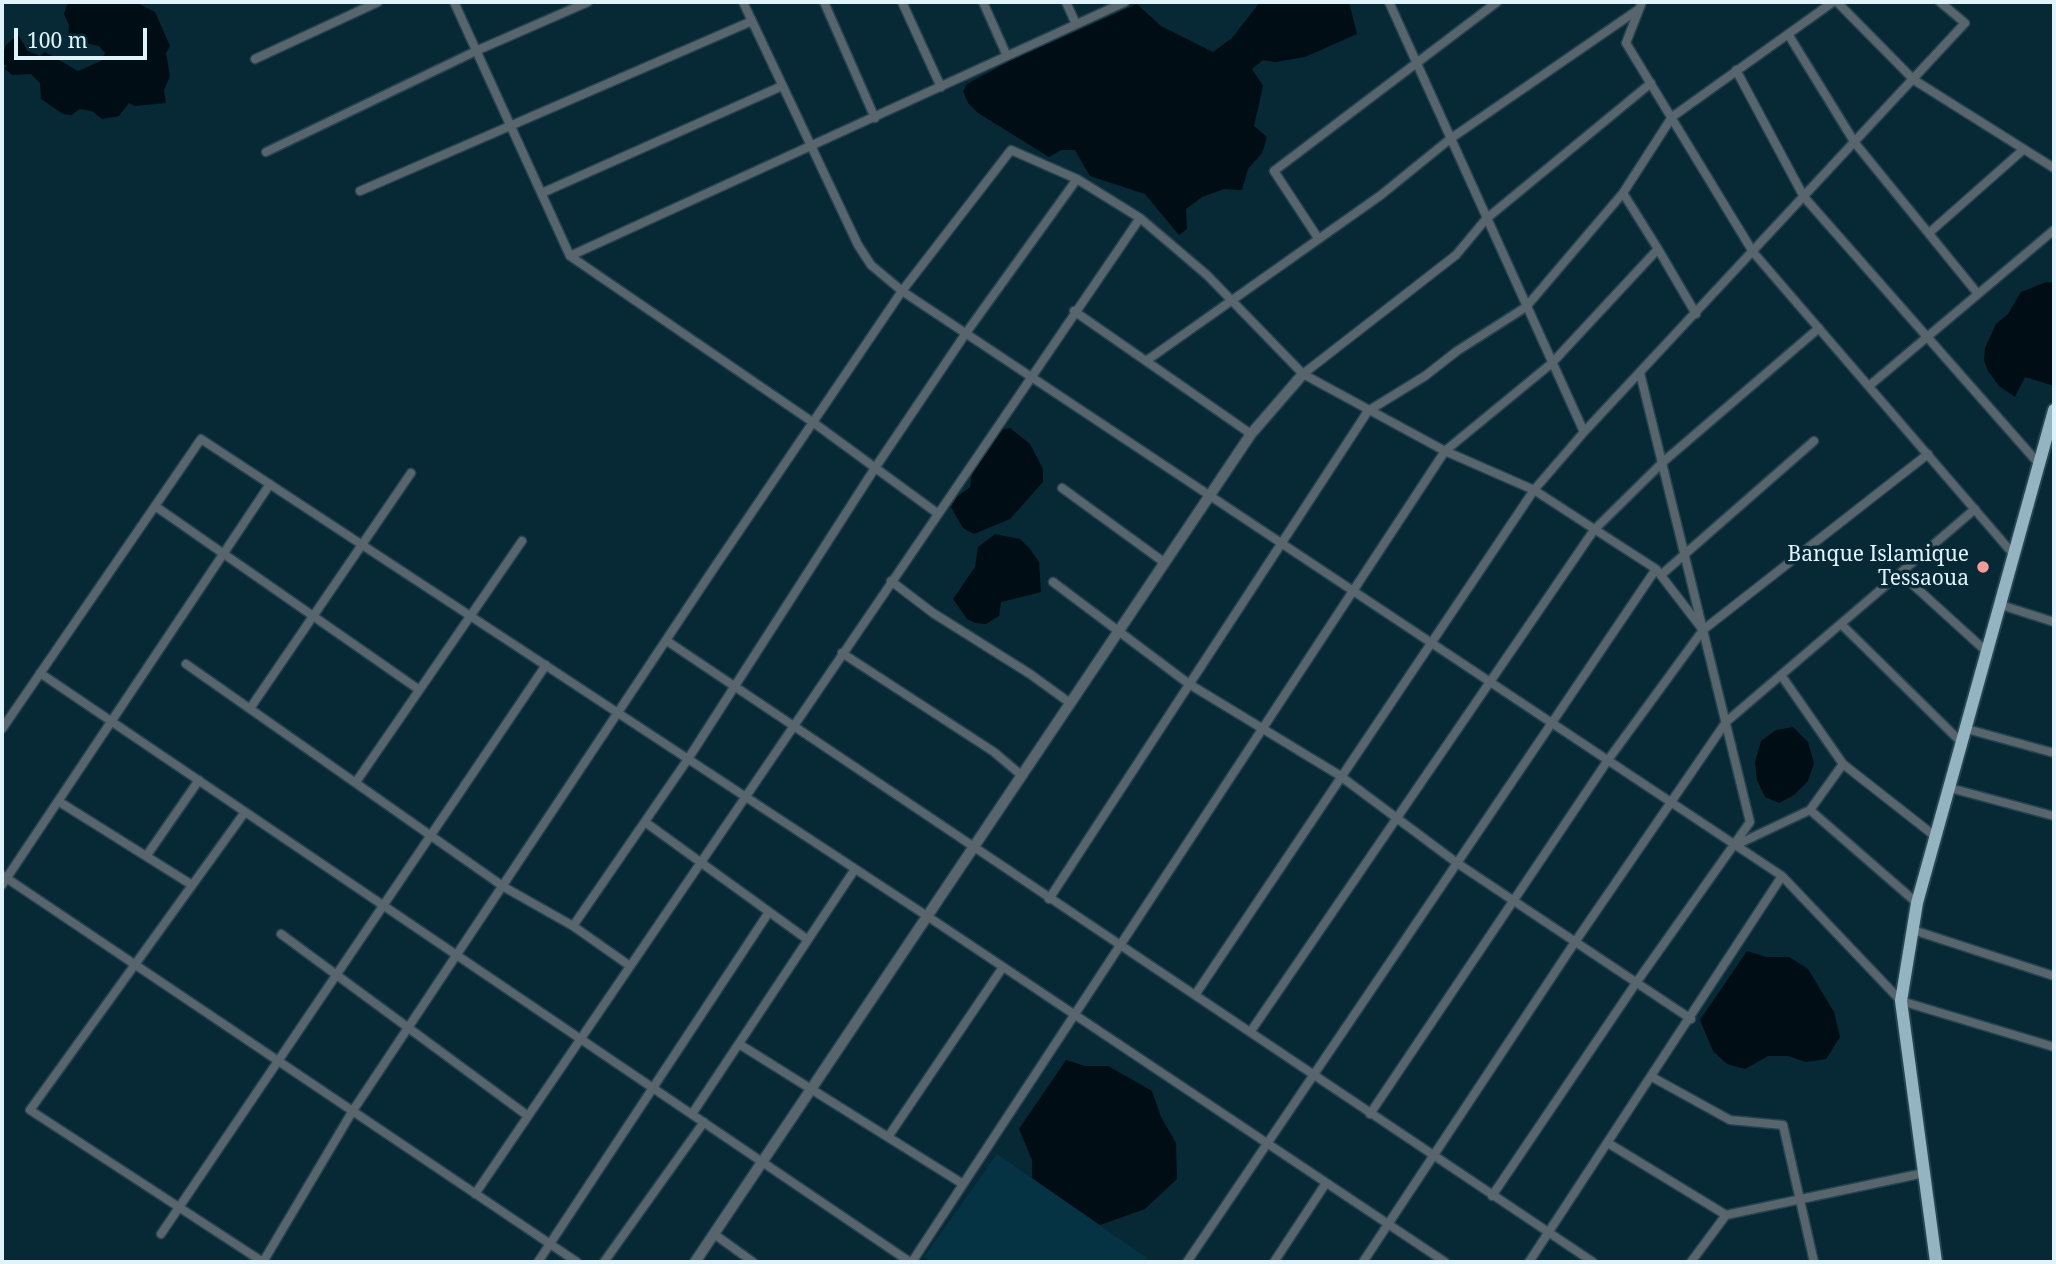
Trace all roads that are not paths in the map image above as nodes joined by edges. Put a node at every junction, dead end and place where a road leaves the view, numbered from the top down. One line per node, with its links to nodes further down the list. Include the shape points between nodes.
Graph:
1 (378, 2): 20 (street)
2 (454, 2): 18 (street)
3 (588, 2): 18 (street)
4 (743, 2): 15 (street)
5 (824, 2): 28 (street)
6 (902, 2): 26 (street)
7 (983, 2): 19 (street)
8 (1066, 2): 16 (street)
9 (1125, 2): 16 (street)
10 (1389, 2): 21 (street)
11 (1497, 2): 21 (street)
12 (1835, 2): 17 (street); 23 (street)
13 (1940, 2): 23 (street, via 1965,23)
14 (1640, 6): 24 (street, via 1626,43); 30 (street)
15 (752, 21): 25 (street); 29 (street)
16 (1076, 24): 19 (street)
17 (1788, 34): 22 (street); 31 (street)
18 (478, 50): 29 (street); 34 (street)
19 (1007, 56): 26 (street)
20 (255, 59)
21 (1416, 64): 30 (street); 45 (street, via 1274,171)
22 (1737, 70): 27 (street); 40 (street)
23 (1914, 80): 31 (street); 33 (street)
24 (1651, 83): 27 (street); 42 (street)
25 (782, 86): 32 (street); 38 (street)
26 (941, 87): 28 (street)
27 (1672, 117): 39 (street); 47 (street)
28 (875, 118): 32 (street)
29 (511, 124): 37 (street); 38 (street)
30 (1450, 139): 42 (street); 45 (street)
31 (1854, 143): 40 (street); 44 (street)
32 (811, 148): 48 (street); 49 (street, via 858,245 871,265)
33 (2024, 149): 35 (street); 44 (street)
34 (265, 152)
35 (2054, 168)
36 (1077, 179): 41 (street); 49 (street, via 1011,150); 56 (street)
37 (360, 191)
38 (542, 193): 48 (street)
39 (1623, 193): 46 (street); 52 (street)
40 (1804, 197): 47 (street); 57 (street)
41 (1140, 218): 51 (street); 53 (street)
42 (1486, 219): 52 (street); 61 (street, via 1456,255)
43 (2054, 230): 50 (street)
44 (1929, 233): 50 (street)
45 (1318, 238): 51 (street)
46 (1658, 249): 54 (street); 59 (street)
47 (1753, 253): 54 (street); 55 (street)
48 (570, 256): 66 (street)
49 (902, 291): 56 (street); 66 (street)
50 (1978, 293): 57 (street)
51 (1231, 301): 58 (street); 61 (street)
52 (1526, 307): 59 (street); 65 (street)
53 (1074, 311): 58 (street); 62 (street)
54 (1696, 314): 60 (street)
55 (1819, 328): 63 (street); 72 (street)
56 (967, 333): 62 (street); 74 (street)
57 (1927, 337): 63 (street); 73 (street)
58 (1146, 361): 68 (street)
59 (1552, 362): 67 (street); 70 (street)
60 (1640, 373): 67 (street); 72 (street)
61 (1303, 374): 65 (street); 68 (street)
62 (1031, 375): 79 (street); 82 (street)
63 (1869, 386): 71 (street)
64 (2054, 410): 73 (highway)
65 (1368, 411): 70 (street); 85 (street)
66 (814, 423): 74 (street); 103 (street)
67 (1584, 432): 78 (street)
68 (1251, 434): 79 (street)
69 (1814, 441): 88 (street)
70 (1445, 451): 78 (street); 95 (street)
71 (1928, 454): 81 (street); 101 (street)
72 (1662, 462): 83 (street); 88 (street)
73 (2039, 464): 89 (highway)
74 (875, 468): 82 (street); 113 (street)
75 (411, 473): 86 (street)
76 (271, 484): 80 (street, via 201,439); 86 (street); 87 (street)
77 (1062, 488): 90 (street)
78 (1534, 490): 83 (street); 104 (street)
79 (1211, 495): 85 (street); 90 (street)
80 (155, 506): 87 (street); 109 (street)
81 (1975, 509): 89 (street); 92 (street)
82 (937, 513): 93 (street)
83 (1594, 530): 91 (street); 111 (street)
84 (522, 541): 97 (street)
85 (1283, 544): 95 (street); 112 (street)
86 (362, 545): 97 (street); 98 (street)
87 (224, 554): 98 (street); 118 (street)
88 (1685, 554): 91 (street); 101 (street)
89 (2014, 555): 96 (highway)
90 (1165, 563): 102 (street)
91 (1658, 572): 101 (street); 120 (street)
92 (1899, 573): 100 (street); 105 (street)
93 (891, 581): 106 (street); 115 (street)
94 (1053, 582): 102 (street, via 1103,617)
95 (1353, 590): 104 (street); 124 (street)
96 (2001, 605): 99 (street); 105 (highway)
97 (468, 615): 108 (street); 114 (street)
98 (313, 616): 114 (street); 116 (street)
99 (2054, 622)
100 (1841, 624): 110 (street); 125 (street)
101 (1703, 630): 119 (street); 128 (street)
102 (1117, 633): 112 (street); 115 (street)
103 (667, 641): 113 (street); 117 (street)
104 (1433, 641): 111 (street); 131 (street)
105 (1987, 652): 123 (highway)
106 (842, 653): 121 (street); 130 (street, via 994,752)
107 (186, 664): 116 (street)
108 (546, 665): 117 (street); 143 (street)
109 (40, 673): 118 (street); 122 (street)
110 (1781, 676): 119 (street); 129 (street)
111 (1489, 681): 120 (street); 141 (street)
112 (1189, 684): 124 (street); 155 (street)
113 (734, 686): 121 (street); 127 (street)
114 (418, 689): 133 (street)
115 (1070, 703): 130 (street)
116 (251, 707): 133 (street)
117 (620, 714): 127 (street); 154 (street)
118 (112, 721): 132 (street); 136 (street)
119 (1726, 722): 137 (street); 145 (street, via 1750,822)
120 (1552, 723): 128 (street); 149 (street)
121 (793, 726): 135 (street); 146 (street)
122 (2, 729)
123 (1966, 729): 125 (highway); 126 (street)
124 (1264, 731): 131 (street); 166 (street)
125 (1962, 743): 134 (highway)
126 (2054, 753)
127 (688, 759): 135 (street); 142 (street)
128 (1608, 760): 137 (street); 156 (street)
129 (1843, 764): 138 (street); 144 (street)
130 (1021, 775): 146 (street)
131 (1342, 777): 141 (street); 174 (street)
132 (199, 780): 139 (street); 147 (street)
133 (356, 782): 143 (street)
134 (1950, 788): 140 (street); 144 (highway)
135 (745, 796): 148 (street); 150 (street)
136 (58, 801): 147 (street); 152 (street)
137 (1672, 803): 145 (street); 165 (street)
138 (1810, 810): 145 (street); 157 (street)
139 (246, 812): 153 (street); 158 (street)
140 (2054, 816)
141 (1397, 819): 149 (street); 179 (street)
142 (645, 822): 148 (street); 161 (street)
143 (431, 835): 154 (street); 158 (street)
144 (1936, 837): 157 (highway)
145 (1736, 845): 151 (street); 173 (street)
146 (974, 846): 155 (street); 160 (street)
147 (147, 855): 153 (street)
148 (700, 862): 159 (street); 169 (street)
149 (1457, 863): 156 (street); 184 (street)
150 (855, 869): 160 (street); 164 (street)
151 (1782, 876): 175 (street); 177 (street)
152 (3, 879): 168 (street)
153 (192, 885): 168 (street)
154 (504, 887): 161 (street); 167 (street)
155 (1049, 899): 166 (street)
156 (1515, 901): 165 (street); 190 (street)
157 (1917, 903): 162 (highway)
158 (384, 905): 167 (street); 171 (street)
159 (769, 912): 164 (street); 186 (street)
160 (927, 916): 170 (street); 187 (street)
161 (573, 926): 169 (street)
162 (1913, 930): 172 (street); 175 (highway)
163 (281, 934): 171 (street)
164 (808, 940): 181 (street)
165 (1575, 942): 173 (street); 196 (street)
166 (1119, 946): 174 (street); 176 (street)
167 (458, 956): 178 (street); 180 (street)
168 (134, 964): 183 (street); 204 (street, via 30,1110)
169 (630, 966): 180 (street)
170 (1003, 967): 176 (street); 193 (street)
171 (336, 975): 178 (street); 183 (street)
172 (2054, 976)
173 (1636, 983): 177 (street); 202 (street)
174 (1195, 995): 179 (street)
175 (1901, 1001): 182 (street); 198 (highway)
176 (1074, 1014): 194 (street); 200 (street)
177 (1691, 1019): 185 (street)
178 (409, 1027): 188 (street); 191 (street)
179 (1251, 1031): 184 (street)
180 (581, 1039): 186 (street); 191 (street)
181 (739, 1044): 187 (street); 189 (street)
182 (2054, 1047)
183 (278, 1062): 188 (street); 204 (street)
184 (1313, 1076): 190 (street); 194 (street)
185 (1652, 1077): 195 (street); 203 (street, via 1730,1120 1783,1125)
186 (653, 1088): 189 (street); 210 (street)
187 (811, 1089): 193 (street); 197 (street)
188 (352, 1112): 201 (street); 204 (street, via 263,1262)
189 (692, 1114): 192 (street)
190 (1370, 1114): 196 (street)
191 (528, 1116): 201 (street)
192 (704, 1122): 197 (street); 213 (street)
193 (888, 1137): 200 (street)
194 (1268, 1143): 199 (street); 217 (street)
195 (1608, 1143): 205 (street); 207 (street)
196 (1434, 1154): 202 (street); 206 (street)
197 (762, 1161): 209 (street); 216 (street)
198 (1924, 1173): 203 (street); 225 (highway)
199 (1326, 1182): 206 (street); 218 (street)
200 (963, 1184): 216 (street)
201 (475, 1194): 210 (street)
202 (1492, 1196): 207 (street)
203 (1800, 1199): 205 (street); 224 (street)
204 (178, 1209): 208 (street)
205 (1726, 1215): 223 (street)
206 (1388, 1224): 219 (street); 220 (street)
207 (1547, 1233): 221 (street); 222 (street)
208 (161, 1234)
209 (714, 1234): 214 (street); 215 (street)
210 (550, 1244): 211 (street); 212 (street)
211 (538, 1262)
212 (577, 1262)
213 (604, 1262)
214 (695, 1262)
215 (753, 1262)
216 (911, 1262)
217 (1187, 1262)
218 (1274, 1262)
219 (1363, 1262)
220 (1445, 1262)
221 (1530, 1262)
222 (1593, 1262)
223 (1691, 1262)
224 (1814, 1262)
225 (1936, 1262)

